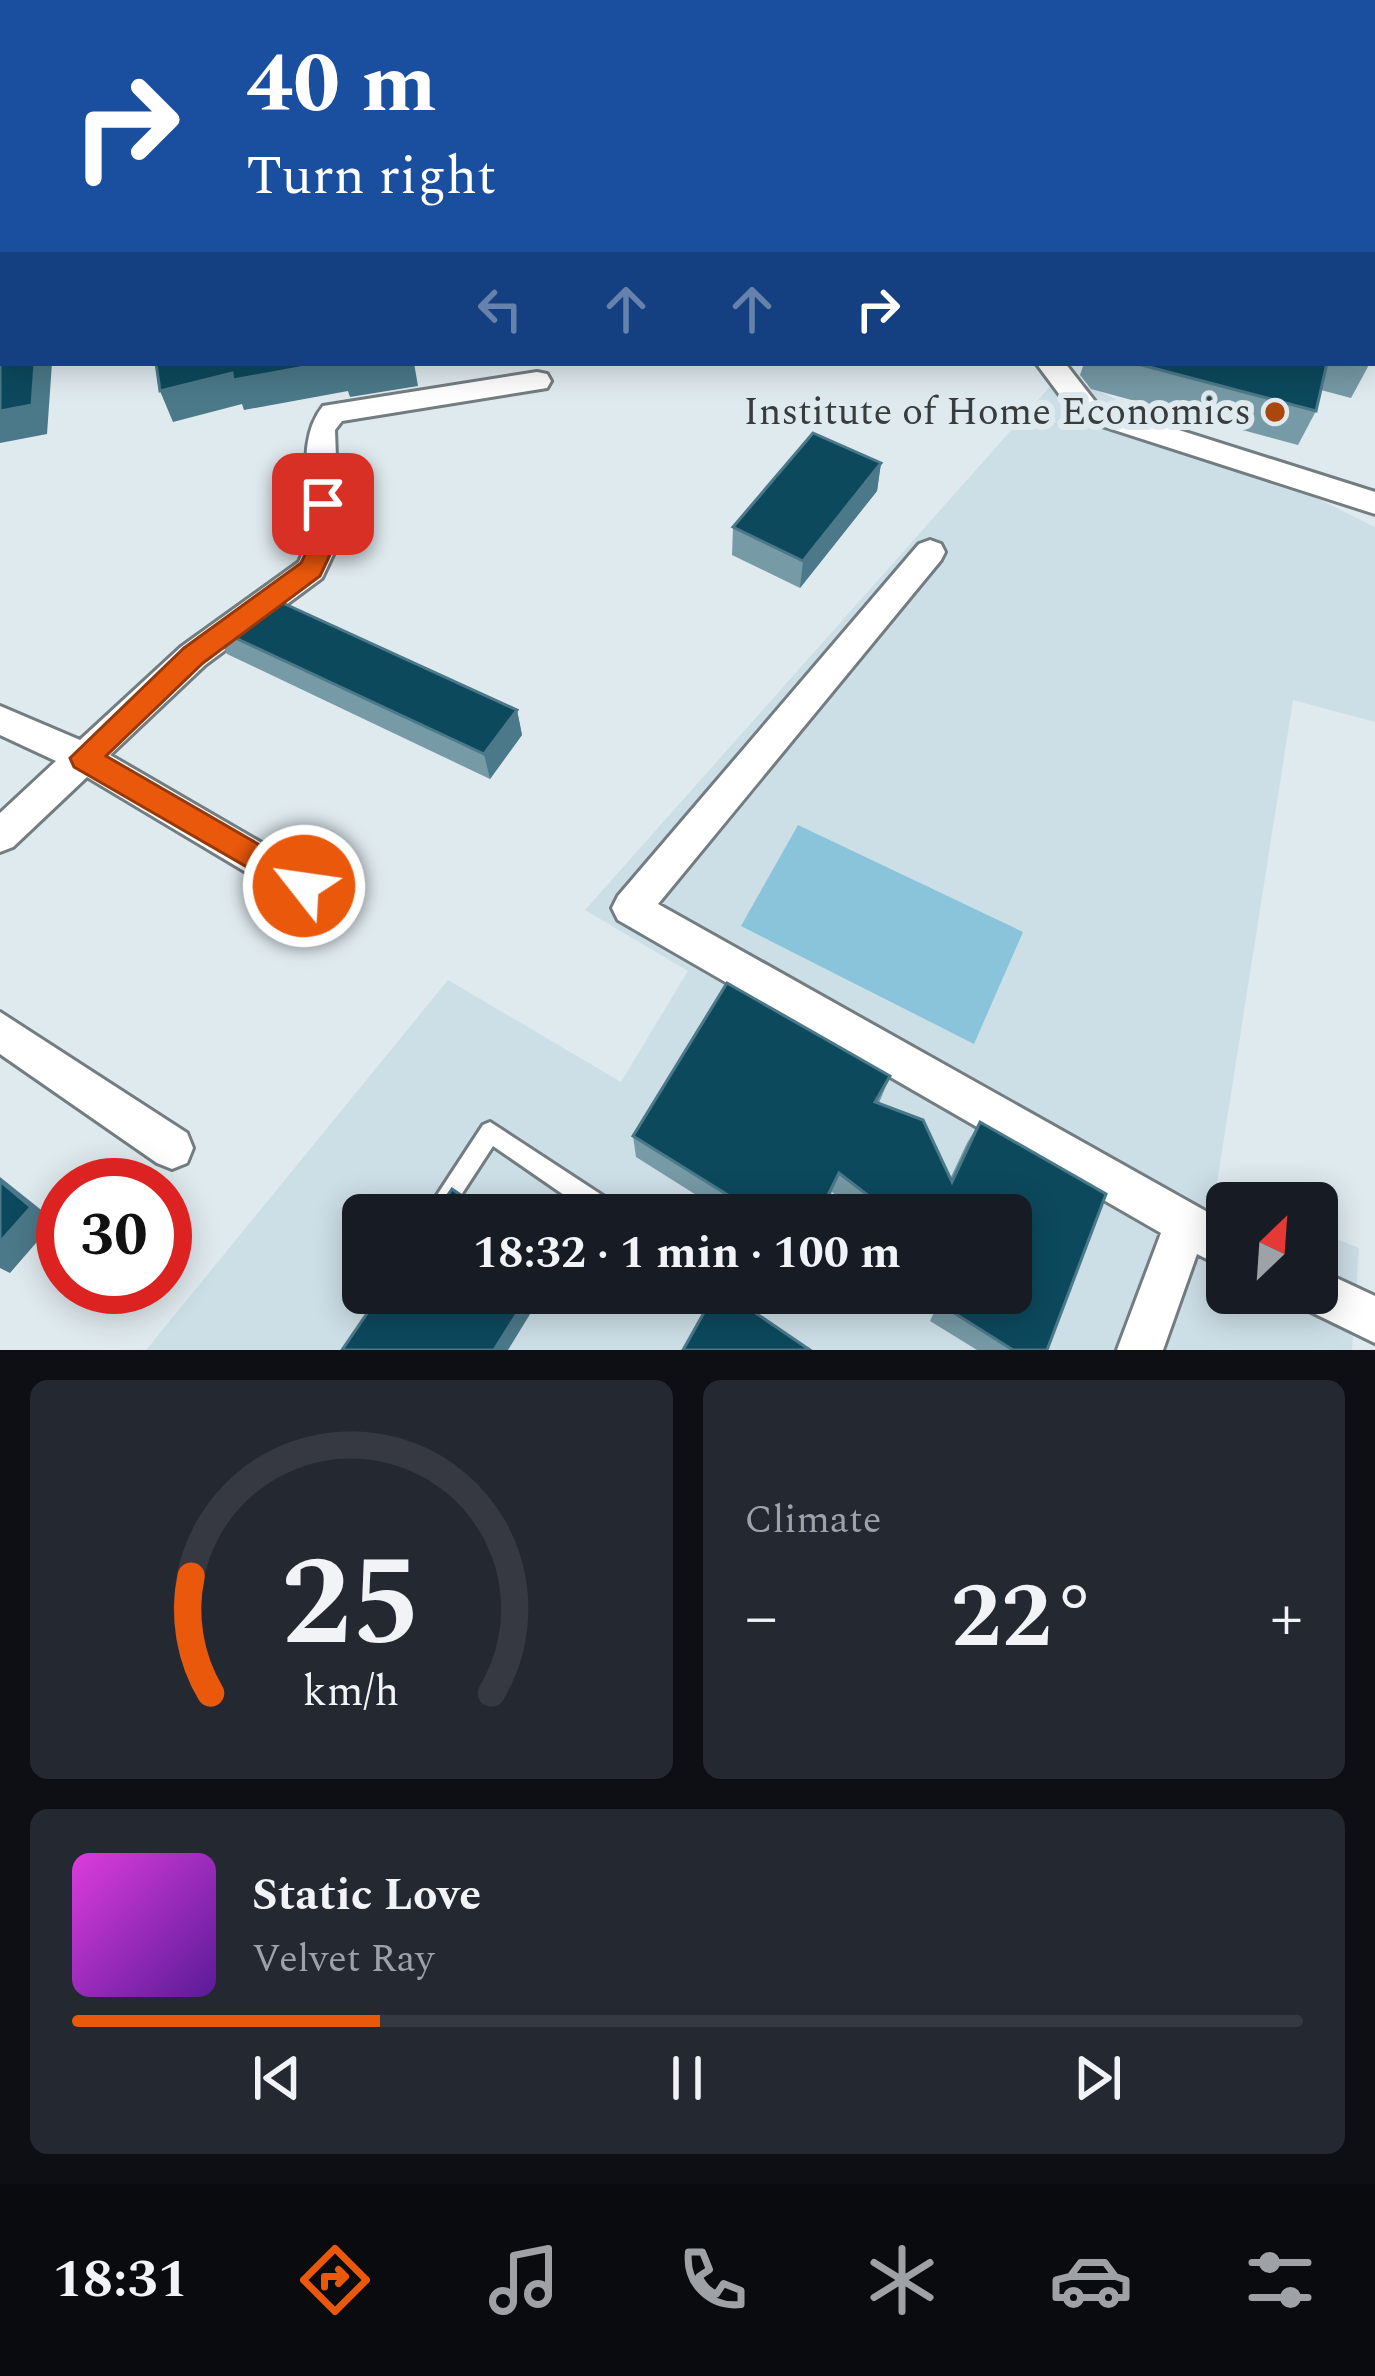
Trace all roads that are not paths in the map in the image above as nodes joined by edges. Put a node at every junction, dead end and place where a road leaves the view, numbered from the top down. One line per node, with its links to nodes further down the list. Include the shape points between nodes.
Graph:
1 (1052, 366): 3 (street, via 1087,411)
2 (537, 381): 6 (street, via 333,412 321,428 320,556 311,569 194,656)
3 (1375, 503)
4 (930, 552): 13 (street, via 631,908)
5 (0, 721): 6 (street)
6 (84, 758): 7 (street); 8 (street)
7 (0, 836)
8 (304, 886)
9 (0, 1031): 10 (street)
10 (172, 1148)
11 (449, 1194): 12 (lane, via 490,1132)
12 (581, 1194)
13 (1185, 1226): 14 (street); 17 (street)
14 (1206, 1236)
15 (1338, 1302): 16 (street)
16 (1375, 1320)
17 (1140, 1350)

